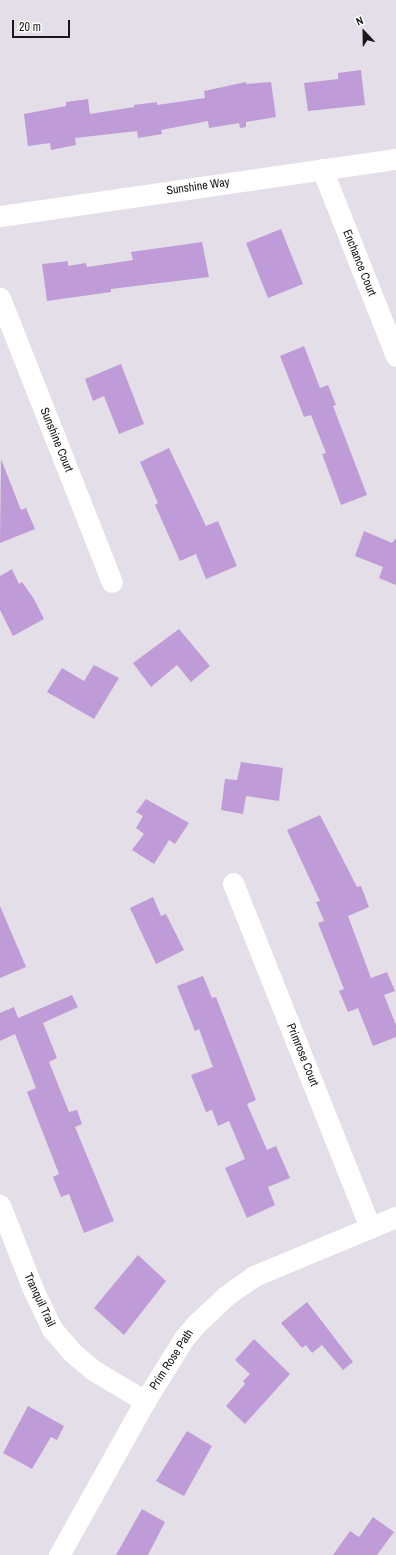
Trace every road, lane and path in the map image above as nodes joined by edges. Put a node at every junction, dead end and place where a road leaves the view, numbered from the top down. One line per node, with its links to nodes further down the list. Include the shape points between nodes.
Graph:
1 (396, 159): 2 (street, Sunshine Way)
2 (322, 169): 3 (street, Sunshine Way); 5 (street, Enchance Court)
3 (0, 216)
4 (0, 298): 6 (street, Sunshine Court)
5 (396, 356)
6 (112, 582)
7 (233, 883): 10 (street, Primrose Court)
8 (0, 1205): 11 (street, Tranquil Trail, via 33,1289 52,1329 74,1354 93,1370)
9 (396, 1217): 10 (street, Prim Rose Path)
10 (370, 1228): 11 (street, Prim Rose Path, via 254,1276 227,1295 184,1338)
11 (145, 1401): 12 (street, Prim Rose Path)
12 (59, 1555)

